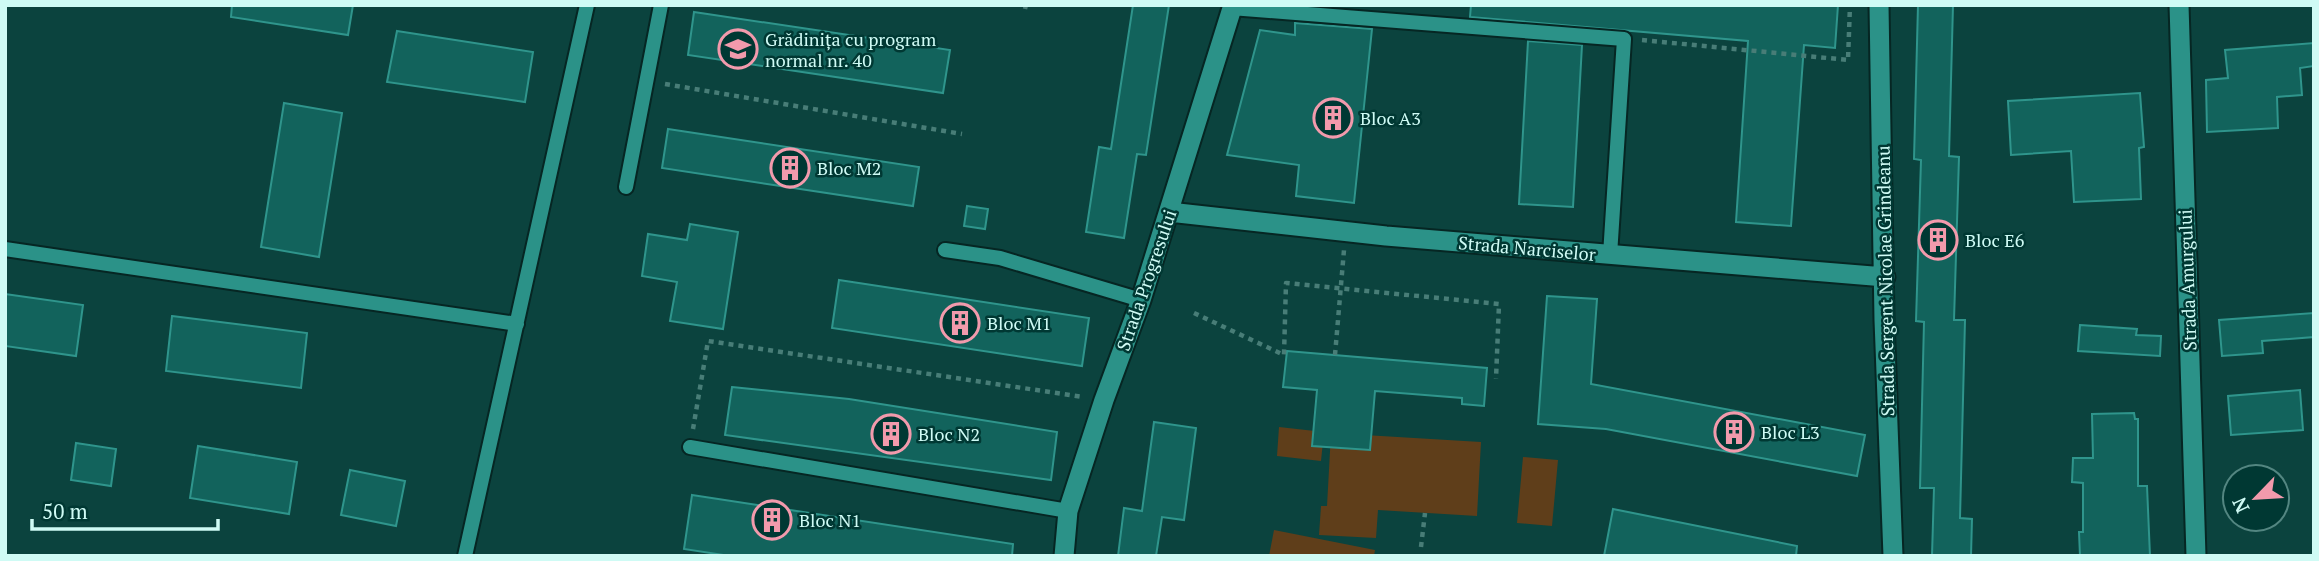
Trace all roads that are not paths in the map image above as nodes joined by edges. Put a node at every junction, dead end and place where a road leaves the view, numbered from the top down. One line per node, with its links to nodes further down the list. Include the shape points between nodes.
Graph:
1 (587, 5): 13 (lane)
2 (662, 5): 6 (lane)
3 (1879, 5): 11 (street, Strada Sergent Nicolae Grindeanu)
4 (2179, 5): 19 (street, Strada Amurgului)
5 (1232, 7): 7 (street, Strada Progresului); 10 (lane, via 1624,39)
6 (626, 187)
7 (1169, 212): 10 (street, Strada Narciselor); 12 (street, Strada Progresului)
8 (5, 249): 13 (lane)
9 (945, 250): 12 (lane, via 1000,258)
10 (1610, 255): 11 (street, Strada Narciselor)
11 (1885, 277): 18 (street, Strada Sergent Nicolae Grindeanu)
12 (1141, 300): 15 (street, Strada Progresului)
13 (517, 324): 16 (lane)
14 (690, 447): 15 (lane)
15 (1068, 510): 17 (street, Strada Progresului)
16 (465, 556)
17 (1064, 556)
18 (1893, 556)
19 (2196, 556)

